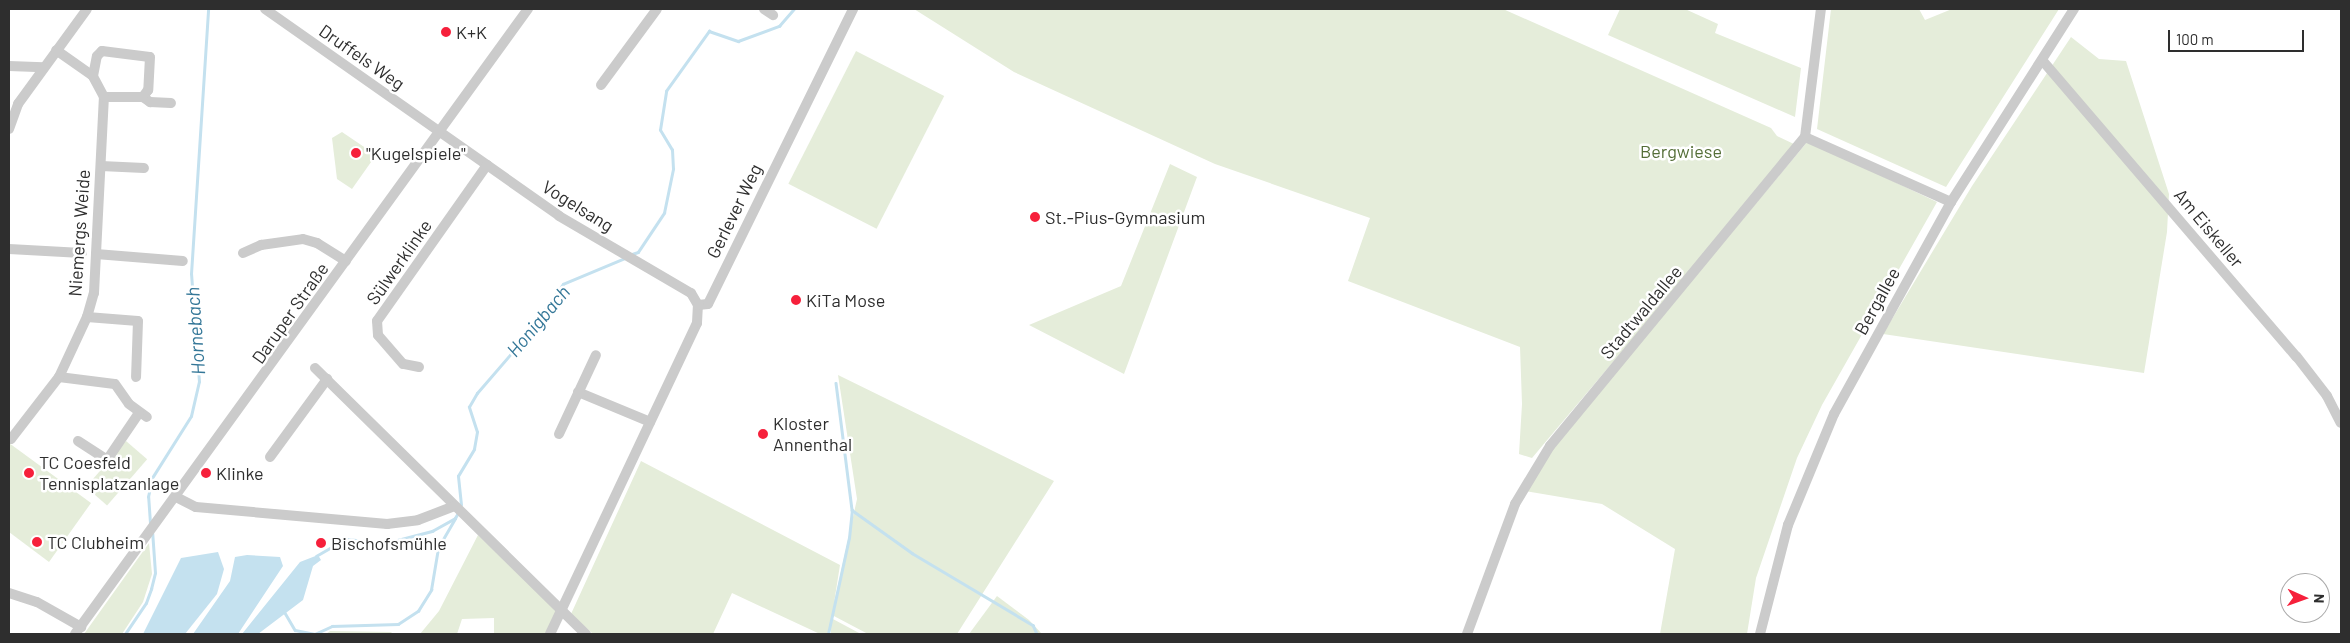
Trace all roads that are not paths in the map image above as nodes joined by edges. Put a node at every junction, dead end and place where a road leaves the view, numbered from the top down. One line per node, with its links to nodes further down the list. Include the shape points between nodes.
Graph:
1 (87, 9): 8 (street)
2 (265, 9): 18 (street, Druffels Weg)
3 (528, 9): 18 (street, Daruper Straße)
4 (657, 9): 13 (street)
5 (853, 9): 30 (street, Gerlever Weg, via 708,304)
6 (1821, 9): 19 (street)
7 (2074, 9): 9 (street, Bergallee)
8 (56, 50): 11 (street); 12 (street)
9 (2042, 60): 23 (street, Bergallee); 40 (street, Am Eiskeller, via 2297,357 2327,396)
10 (9, 66): 11 (street)
11 (43, 67): 17 (street, via 18,104)
12 (93, 76): 14 (street); 15 (street, via 99,52 146,54 150,57 148,90)
13 (601, 85)
14 (104, 97): 15 (street); 21 (street, Niemergs Weide)
15 (143, 97): 16 (street, via 150,102)
16 (171, 103)
17 (9, 130)
18 (439, 134): 20 (street, Vogelsang); 29 (street, Daruper Straße)
19 (1805, 137): 23 (street); 52 (street, Stadtwaldallee, via 1545,453 1516,504)
20 (487, 165): 30 (street, Vogelsang, via 559,216 691,293); 33 (street, Sülwerklinke, via 377,321 378,334 403,364)
21 (101, 166): 22 (street); 27 (street, Niemergs Weide)
22 (144, 168)
23 (1951, 202): 53 (street, Bergallee, via 1834,414 1788,525)
24 (9, 248): 25 (street)
25 (82, 253)
26 (243, 253): 29 (street, via 261,245 303,240 317,243)
27 (96, 254): 28 (street); 31 (street, Niemergs Weide, via 94,293)
28 (184, 261)
29 (346, 261): 45 (street, Daruper Straße)
30 (698, 305): 39 (street, via 698,323)
31 (87, 317): 35 (street, via 138,321); 36 (street, Niemergs Weide)
32 (596, 355): 38 (street)
33 (419, 367)
34 (315, 368): 37 (street)
35 (136, 376)
36 (59, 377): 42 (street, Niemergs Weide); 43 (street, via 115,384 143,415 108,460)
37 (326, 379): 44 (street); 46 (street)
38 (578, 392): 39 (street); 41 (street)
39 (650, 422): 48 (street)
40 (2341, 423)
41 (558, 434)
42 (10, 438)
43 (78, 441)
44 (270, 457)
45 (176, 497): 46 (street, via 196,507 387,524); 49 (street, Daruper Straße)
46 (458, 510): 48 (street)
47 (9, 593): 49 (street, via 36,602)
48 (561, 612): 50 (street); 51 (street)
49 (78, 630)
50 (550, 634)
51 (586, 634)
52 (1466, 634)
53 (1760, 634)

